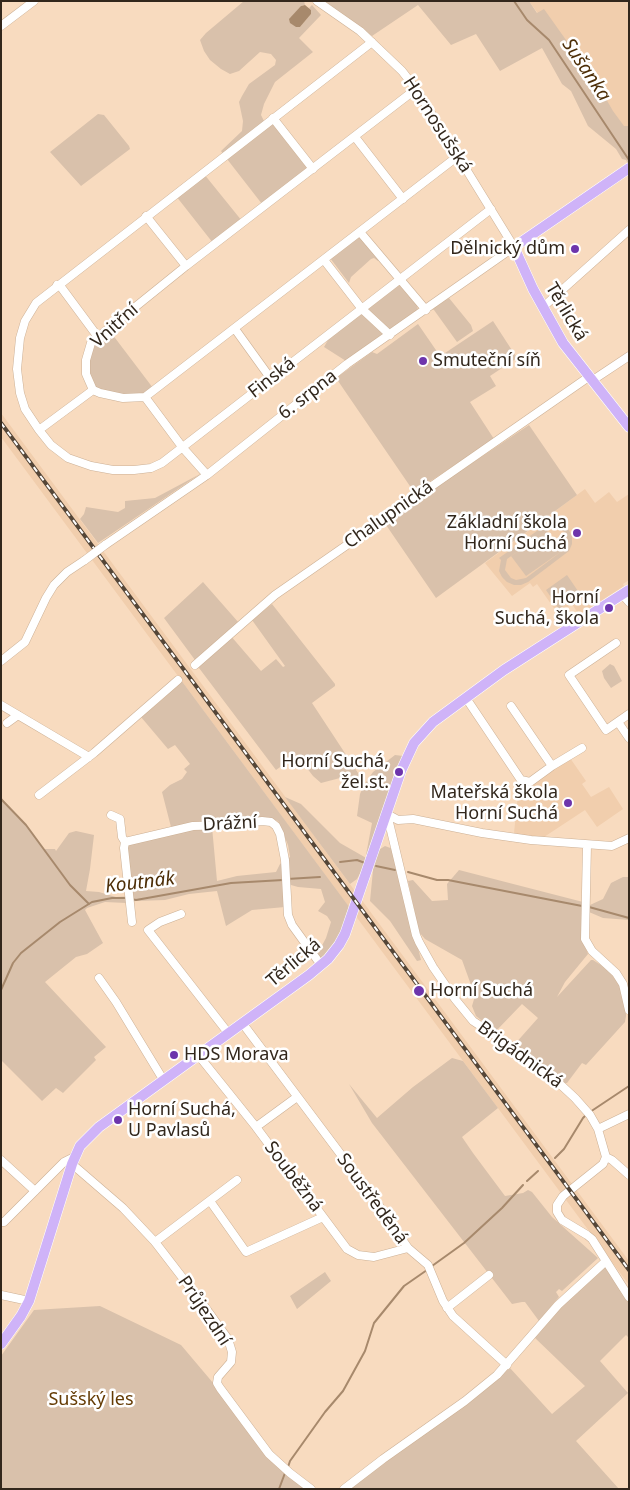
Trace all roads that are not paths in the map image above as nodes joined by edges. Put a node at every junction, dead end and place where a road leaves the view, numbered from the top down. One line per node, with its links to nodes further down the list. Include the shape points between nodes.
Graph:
1 (34, 1): 3 (street)
2 (317, 1): 4 (street, Hornosušská)
3 (1, 26)
4 (372, 42): 5 (street, Hornosušská); 6 (street, Finská)
5 (416, 89): 7 (street, Vnitřní); 8 (street, Hornosušská)
6 (273, 118): 9 (street); 13 (street, Finská)
7 (355, 136): 9 (street, Vnitřní); 11 (street)
8 (458, 156): 11 (street); 12 (street, Hornosušská)
9 (312, 169): 18 (street, Vnitřní)
10 (627, 170): 16 (main road)
11 (403, 198): 15 (street)
12 (491, 209): 16 (street, Hornosušská); 19 (street, Finská)
13 (146, 216): 18 (street); 20 (street, Finská)
14 (629, 230): 21 (street)
15 (360, 232): 17 (street); 19 (street)
16 (514, 247): 21 (main road, Těrlická); 23 (street, 6. srpna)
17 (324, 260): 22 (street); 24 (street)
18 (186, 266): 26 (street, Vnitřní)
19 (400, 280): 22 (street, Finská); 23 (street)
20 (57, 285): 26 (street); 33 (street, Finská, via 36,303 25,321 20,338 17,368 20,393 25,409)
21 (543, 307): 28 (main road, Těrlická, via 563,343)
22 (362, 309): 25 (street); 29 (street, Finská)
23 (426, 310): 25 (street, 6. srpna)
24 (235, 329): 29 (street); 31 (street)
25 (390, 335): 35 (street, 6. srpna, via 347,364)
26 (98, 337): 30 (street, Vnitřní, via 92,343 86,360 86,374)
27 (629, 356): 28 (street, Chalupnická)
28 (591, 378): 32 (main road, Těrlická); 39 (street, Chalupnická, via 276,595)
29 (271, 379): 34 (street, Finská)
30 (94, 390): 31 (street, via 123,398); 33 (street)
31 (145, 398): 34 (street)
32 (629, 427)
33 (39, 430): 34 (street, Finská, via 68,458 113,470 151,468)
34 (183, 448): 35 (street)
35 (207, 475): 38 (street, 6. srpna, bridge, via 67,572 46,598 25,642)
36 (627, 595): 41 (main road, Těrlická, via 504,670)
37 (616, 643): 46 (street, via 569,675 606,730)
38 (1, 661)
39 (196, 665)
40 (178, 680): 50 (street)
41 (466, 698): 51 (street, via 521,780 530,782); 53 (main road, Těrlická, via 433,722 414,743)
42 (1, 705): 45 (street)
43 (511, 706): 51 (street)
44 (629, 714): 46 (street)
45 (18, 715): 47 (street); 50 (street)
46 (618, 722): 48 (street)
47 (7, 724)
48 (629, 738)
49 (582, 748): 51 (street)
50 (89, 757): 52 (street)
51 (552, 766)
52 (39, 795)
53 (387, 814): 57 (street, via 398,820 413,819 507,837); 60 (main road, Těrlická, via 344,934 334,952); 70 (street, Brigádnická, via 416,934 455,999 473,1021 562,1086 583,1106)
54 (111, 815): 56 (street, via 120,820)
55 (629, 838): 57 (street, via 612,846)
56 (125, 842): 59 (street); 60 (street, Drážní, via 193,826 271,822 280,834 285,860 288,915)
57 (587, 845): 62 (street, via 585,939 623,984)
58 (181, 914): 64 (street, via 148,930)
59 (132, 922)
60 (321, 965): 63 (main road, Těrlická)
61 (99, 978): 66 (street)
62 (629, 1010)
63 (243, 1024): 64 (main road, Těrlická); 67 (street, Soustředěná)
64 (229, 1034): 65 (main road, Těrlická)
65 (199, 1056): 66 (main road, Těrlická); 69 (street, Souběžná)
66 (164, 1082): 73 (main road, Těrlická, via 99,1128 80,1146)
67 (298, 1097): 69 (street); 81 (street, Soustředěná)
68 (629, 1114): 70 (street)
69 (256, 1127): 78 (street, Souběžná)
70 (598, 1129): 71 (street, Brigádnická)
71 (606, 1157): 74 (street); 82 (street, via 603,1164 563,1196 557,1208 560,1218 587,1235)
72 (1, 1160): 76 (street)
73 (74, 1160): 76 (street, via 64,1162); 80 (street, Průjezdní); 86 (main road, Těrlická)
74 (629, 1175)
75 (237, 1180): 77 (street)
76 (35, 1191): 79 (street)
77 (210, 1201): 78 (street, via 246,1252); 80 (street)
78 (323, 1217): 81 (street, Souběžná, via 347,1249 358,1255 374,1256)
79 (1, 1222)
80 (155, 1242): 90 (street, Průjezdní, via 228,1339 232,1358 218,1377 220,1388 269,1454)
81 (408, 1248): 87 (street, Soustředěná, via 428,1265)
82 (606, 1261): 85 (street); 89 (street, via 558,1305)
83 (489, 1275): 87 (street)
84 (1, 1295): 86 (street)
85 (629, 1297)
86 (30, 1301): 88 (main road, Těrlická)
87 (447, 1308): 89 (street, Soustředěná)
88 (1, 1344)
89 (507, 1365): 91 (street, via 465,1401)
90 (311, 1489)
91 (344, 1489)

